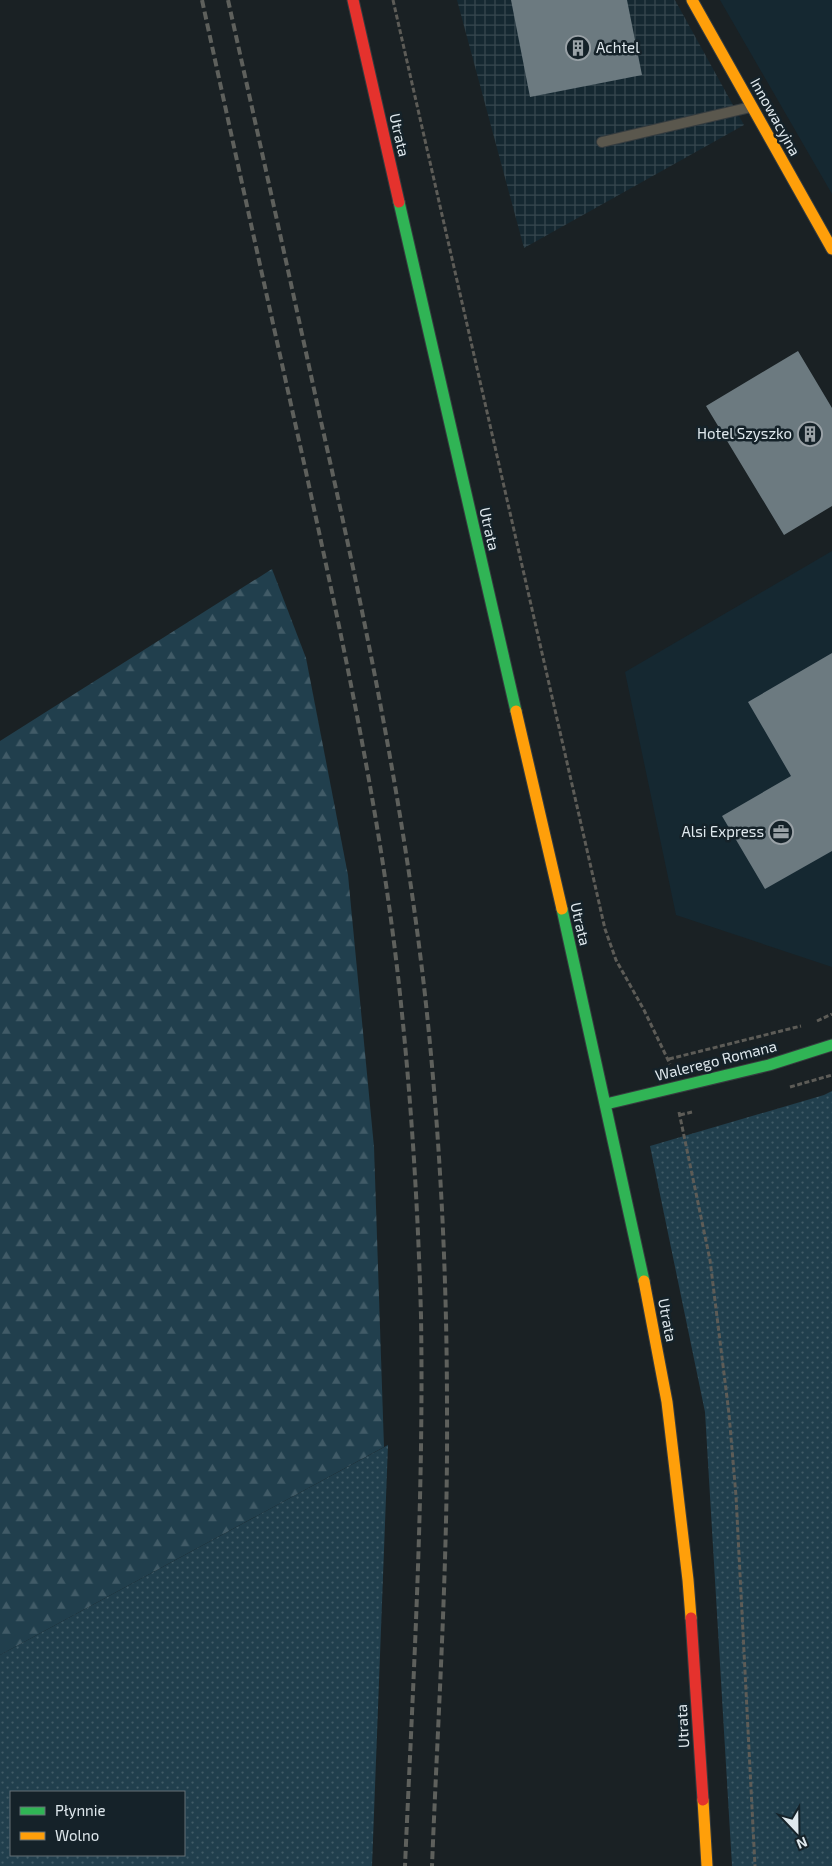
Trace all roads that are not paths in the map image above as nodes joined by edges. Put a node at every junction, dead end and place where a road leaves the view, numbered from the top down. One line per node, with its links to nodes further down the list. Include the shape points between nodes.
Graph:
1 (353, 0): 7 (main road, Utrata)
2 (692, 0): 3 (main road, Innowacyjna)
3 (752, 107): 4 (lane); 5 (main road, Innowacyjna)
4 (602, 142)
5 (832, 249)
6 (832, 1045): 7 (main road, Walerego Romana, via 769,1065)
7 (606, 1104): 8 (main road, Utrata, via 646,1289 666,1402 688,1580)
8 (707, 1866)

